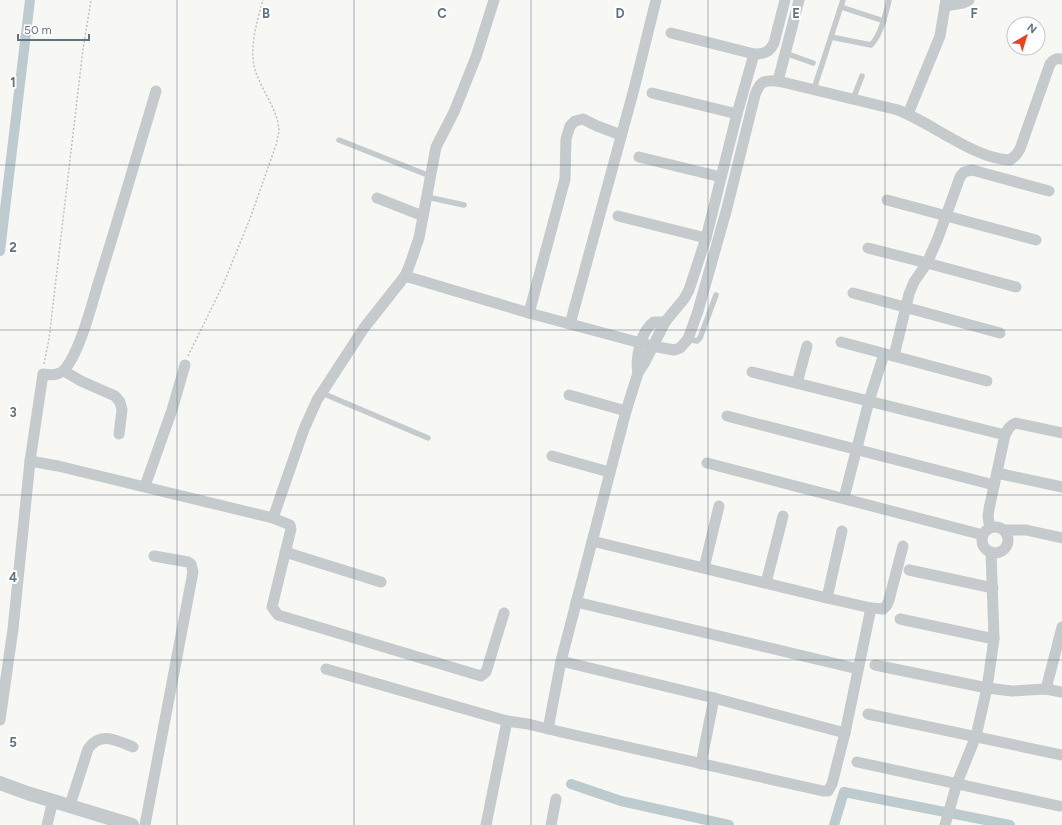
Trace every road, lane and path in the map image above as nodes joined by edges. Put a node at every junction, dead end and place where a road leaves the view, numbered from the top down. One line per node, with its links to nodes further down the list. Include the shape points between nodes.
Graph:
1 (91, 0): 62 (path)
2 (263, 0): 59 (path, via 254,39 253,60 255,72 277,121 277,142 223,285 190,350)
3 (488, 0): 30 (street, via 475,47 450,109 436,135)
4 (494, 0): 30 (street, via 474,64)
5 (656, 0): 28 (street)
6 (785, 0): 17 (street, via 772,47 764,54)
7 (800, 0): 16 (street)
8 (843, 0): 12 (lane)
9 (890, 0): 13 (lane)
10 (969, 0): 11 (street, via 963,3)
11 (945, 3): 27 (street, via 940,36)
12 (841, 7): 13 (lane); 15 (lane)
13 (884, 21): 15 (lane, via 871,45)
14 (671, 33): 17 (street)
15 (831, 37): 22 (lane)
16 (785, 53): 19 (lane); 21 (street)
17 (754, 54): 26 (street)
18 (1062, 59): 27 (street, via 1053,60 1050,64 1020,149 1010,160 992,158)
19 (812, 62)
20 (862, 76): 25 (lane)
21 (778, 81): 22 (street); 54 (street, via 762,82 755,95 698,311)
22 (814, 89): 25 (street)
23 (156, 91): 60 (street, via 92,305 76,350)
24 (652, 92): 26 (street)
25 (853, 99): 27 (street)
26 (737, 114): 33 (street)
27 (908, 114)
28 (621, 135): 51 (street, via 583,119 575,121 570,126 566,139 565,179); 52 (street)
29 (339, 140): 32 (lane)
30 (436, 147): 32 (street)
31 (639, 157): 33 (street)
32 (430, 176): 35 (street)
33 (721, 177): 42 (street)
34 (1049, 191): 41 (street, via 968,170 960,177)
35 (427, 197): 38 (lane); 39 (street)
36 (377, 198): 39 (street)
37 (887, 200): 41 (street)
38 (464, 205)
39 (423, 216): 46 (street, via 415,254)
40 (618, 216): 42 (street)
41 (947, 216): 43 (street); 45 (street)
42 (706, 238): 56 (street, via 689,290 666,322 650,324)
43 (1036, 240)
44 (868, 248): 45 (street)
45 (927, 262): 47 (street); 50 (street, via 914,282)
46 (405, 276): 51 (street); 65 (street, via 364,328)
47 (1016, 287)
48 (853, 293): 50 (street)
49 (716, 295): 54 (lane, via 700,338 697,341)
50 (905, 307): 53 (street); 58 (street)
51 (530, 313): 52 (street)
52 (570, 324): 56 (street)
53 (1000, 333)
54 (688, 339): 56 (street, via 684,345 674,350)
55 (841, 342): 58 (street)
56 (647, 345): 68 (street, via 645,362 638,372)
57 (807, 346): 64 (street)
58 (889, 355): 63 (street); 67 (street)
59 (185, 366): 81 (street)
60 (64, 371): 62 (street, via 54,375); 71 (street, via 115,396 122,410)
61 (752, 372): 64 (street)
62 (43, 374): 76 (street)
63 (987, 381)
64 (797, 383): 67 (street)
65 (322, 394): 73 (lane); 86 (street, via 304,429)
66 (569, 394): 68 (street)
67 (869, 401): 72 (street); 74 (street)
68 (626, 411): 78 (street)
69 (727, 416): 74 (street)
70 (1062, 433): 72 (street, via 1016,423 1011,424)
71 (119, 434)
72 (1005, 435): 79 (street)
73 (428, 438)
74 (856, 449): 80 (street); 83 (street)
75 (552, 456): 78 (street)
76 (30, 462): 81 (street); 117 (street, via 13,629)
77 (707, 463): 83 (street)
78 (609, 472): 91 (street)
79 (997, 473): 80 (street); 82 (street)
80 (994, 485): 89 (street)
81 (145, 486): 86 (street)
82 (1062, 487)
83 (844, 498): 89 (street)
84 (718, 506): 96 (street)
85 (783, 516): 99 (street)
86 (273, 518): 93 (street, via 291,526)
87 (1004, 530): 89 (street, via 994,526); 90 (street, via 1026,530); 94 (street, via 1007,534 1006,548 1001,552)
88 (842, 531): 101 (street)
89 (986, 531): 94 (street, via 983,545)
90 (1062, 538)
91 (592, 541): 96 (street); 102 (street)
92 (903, 546): 103 (street, via 887,605 883,609)
93 (285, 552): 98 (street); 104 (street, via 272,606 278,615 480,676 486,672)
94 (991, 552): 100 (street)
95 (154, 556): 134 (street, via 188,562 193,567 193,572)
96 (704, 568): 99 (street)
97 (908, 570): 100 (street)
98 (381, 582)
99 (766, 583): 101 (street)
100 (993, 588): 107 (street)
101 (827, 598): 103 (street)
102 (576, 602): 108 (street); 111 (street)
103 (871, 608): 111 (street)
104 (504, 613)
105 (900, 619): 107 (street)
106 (1061, 635): 113 (street)
107 (994, 639): 112 (street)
108 (561, 661): 115 (street); 119 (street)
109 (875, 665): 112 (street)
110 (326, 669): 118 (street)
111 (858, 669): 120 (street)
112 (987, 688): 113 (street, via 1012,691); 121 (street)
113 (1046, 689): 114 (street)
114 (1062, 692)
115 (714, 698): 120 (street); 125 (street)
116 (868, 714): 121 (street)
117 (0, 720)
118 (507, 721): 119 (street); 135 (street)
119 (548, 729): 125 (street)
120 (845, 733): 125 (street, via 832,784 825,792)
121 (976, 736): 123 (street); 127 (street)
122 (133, 746): 130 (street, via 103,738 93,742 88,749)
123 (1062, 755)
124 (857, 762): 127 (street)
125 (701, 764)
126 (0, 783): 129 (street)
127 (957, 783): 131 (street); 137 (street)
128 (556, 799): 136 (street)
129 (53, 800): 130 (street); 132 (street)
130 (70, 805): 133 (street)
131 (1059, 806)
132 (47, 825)
133 (132, 825)
134 (145, 825)
135 (486, 825)
136 (551, 825)
137 (945, 825)

